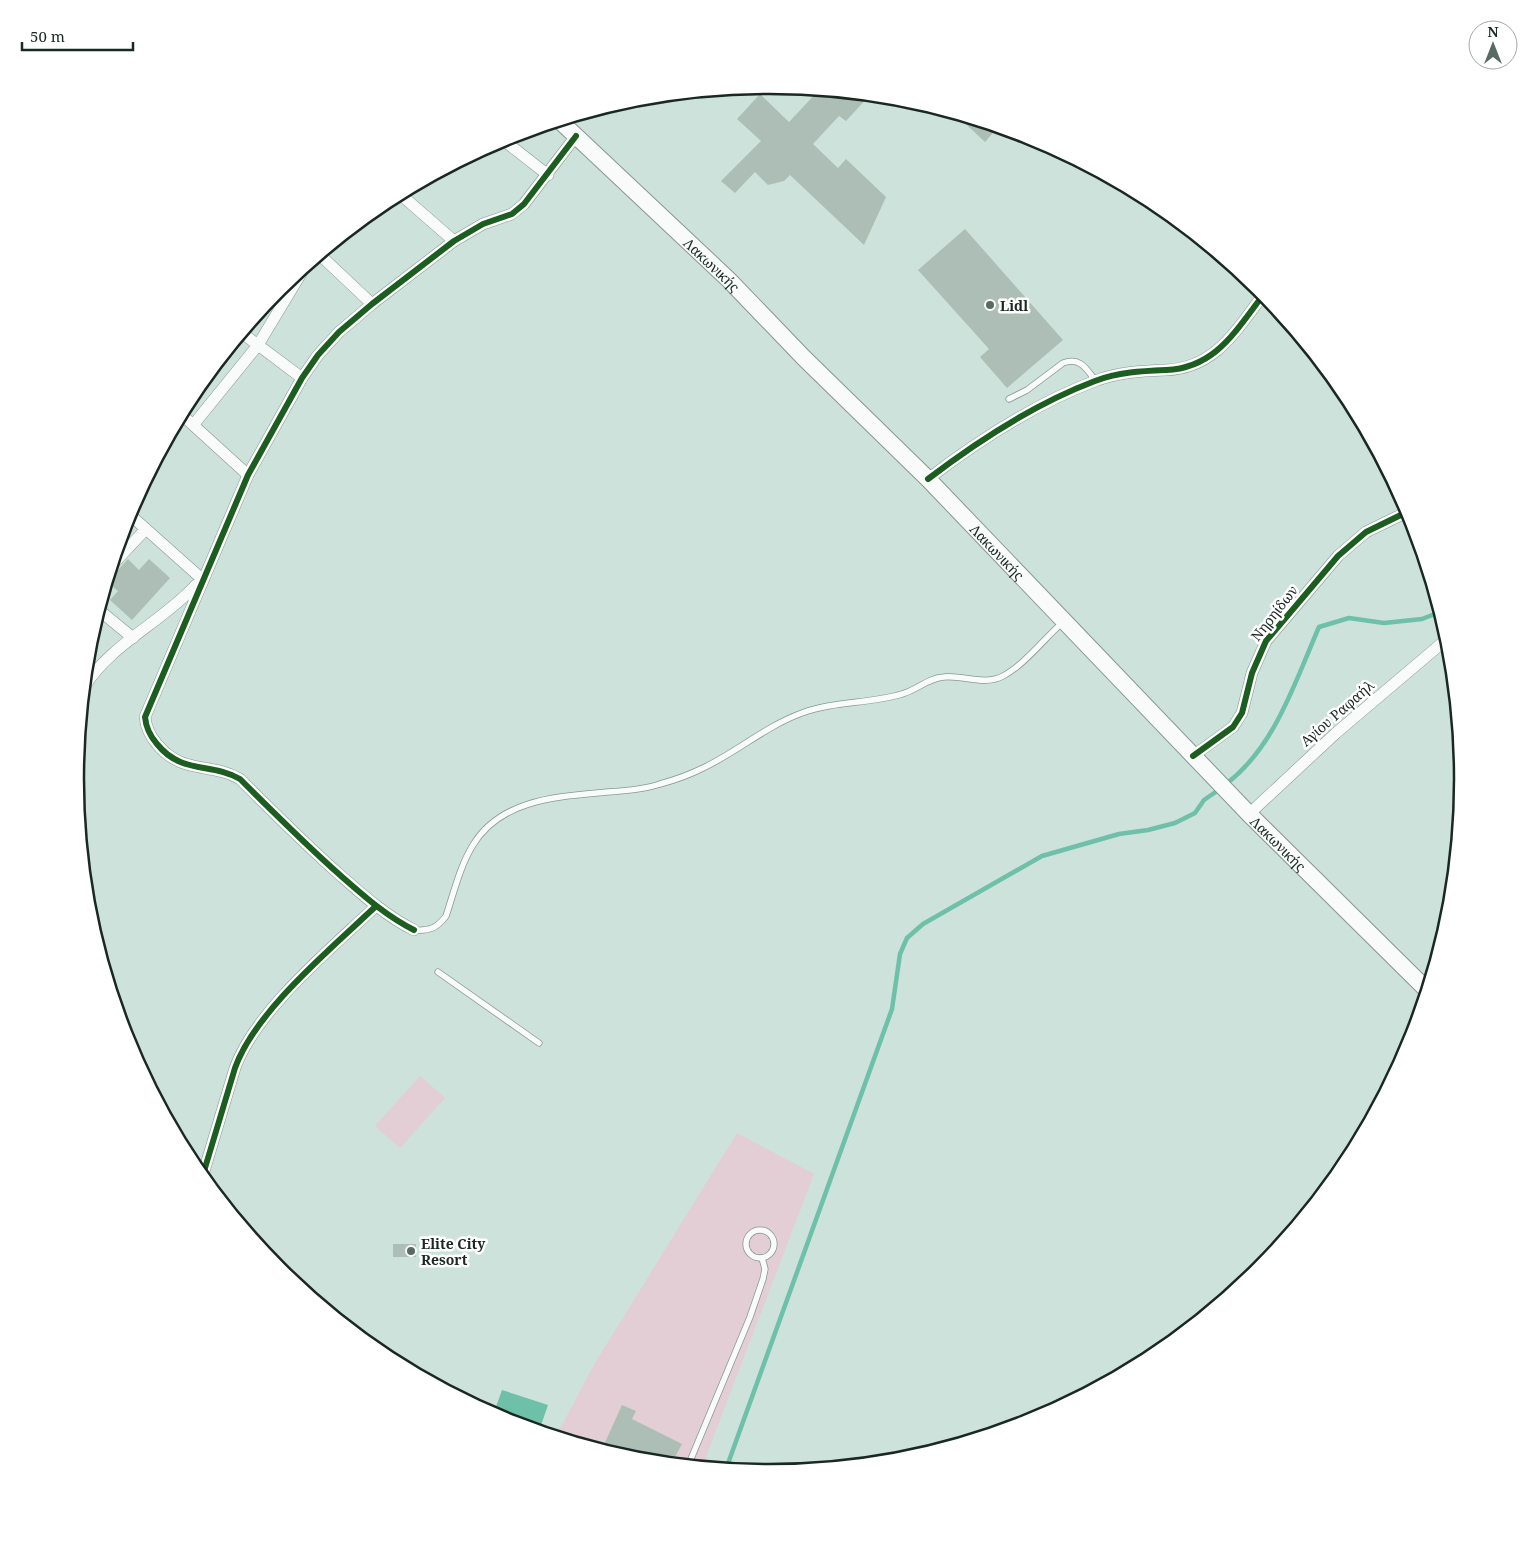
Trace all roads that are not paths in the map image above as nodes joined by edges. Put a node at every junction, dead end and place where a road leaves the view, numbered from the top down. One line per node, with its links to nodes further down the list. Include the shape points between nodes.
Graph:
1 (566, 126): 2 (main road, Λακωνικής)
2 (576, 136): 4 (street); 19 (main road, Λακωνικής, via 729,280)
3 (510, 145): 4 (street)
4 (548, 175): 6 (street, via 512,214 483,224)
5 (406, 199): 6 (street)
6 (454, 241): 10 (street)
7 (324, 259): 10 (street)
8 (293, 286): 12 (street)
9 (1259, 300): 14 (street, via 1220,350 1206,360 1187,368 1146,370)
10 (372, 304): 13 (street, via 339,332)
11 (247, 336): 12 (street)
12 (258, 344): 13 (street); 17 (street)
13 (302, 378): 18 (street)
14 (1095, 380): 15 (lane, via 1084,365 1070,360); 19 (street, via 990,434)
15 (1009, 399)
16 (187, 418): 17 (street)
17 (194, 424): 18 (street)
18 (248, 476): 24 (street)
19 (928, 480): 26 (main road, Λακωνικής)
20 (1401, 515): 30 (street, Νηρηίδων, via 1366,532 1338,556 1266,641 1252,673 1242,712 1233,727)
21 (135, 519): 22 (street)
22 (146, 529): 23 (street); 24 (street)
23 (122, 554)
24 (202, 579): 27 (street, via 183,600); 32 (street, via 148,706 145,717 150,736 171,758 186,766 230,773 240,778 296,836)
25 (104, 614): 27 (street)
26 (1063, 621): 30 (main road, Λακωνικής); 33 (lane, via 1014,669 993,680 944,677 932,679 897,696 819,707 775,726 704,768 657,786 564,796 519,806 484,830 473,846 446,916 439,926 427,931)
27 (133, 638): 29 (street)
28 (1441, 644): 31 (street, Αγίου Ραφαήλ, via 1336,733)
29 (92, 675)
30 (1195, 758): 31 (main road, Λακωνικής)
31 (1249, 814): 35 (main road, Λακωνικής)
32 (376, 906): 33 (street); 37 (street, via 297,981 252,1035 235,1068)
33 (414, 930)
34 (438, 972): 36 (lane)
35 (1422, 985)
36 (539, 1043)
37 (205, 1168)
38 (762, 1258): 38 (lane, via 771,1254 775,1244 772,1235 763,1230 754,1231 747,1239 747,1248 752,1256); 39 (lane, via 763,1279 750,1317)
39 (691, 1460)

